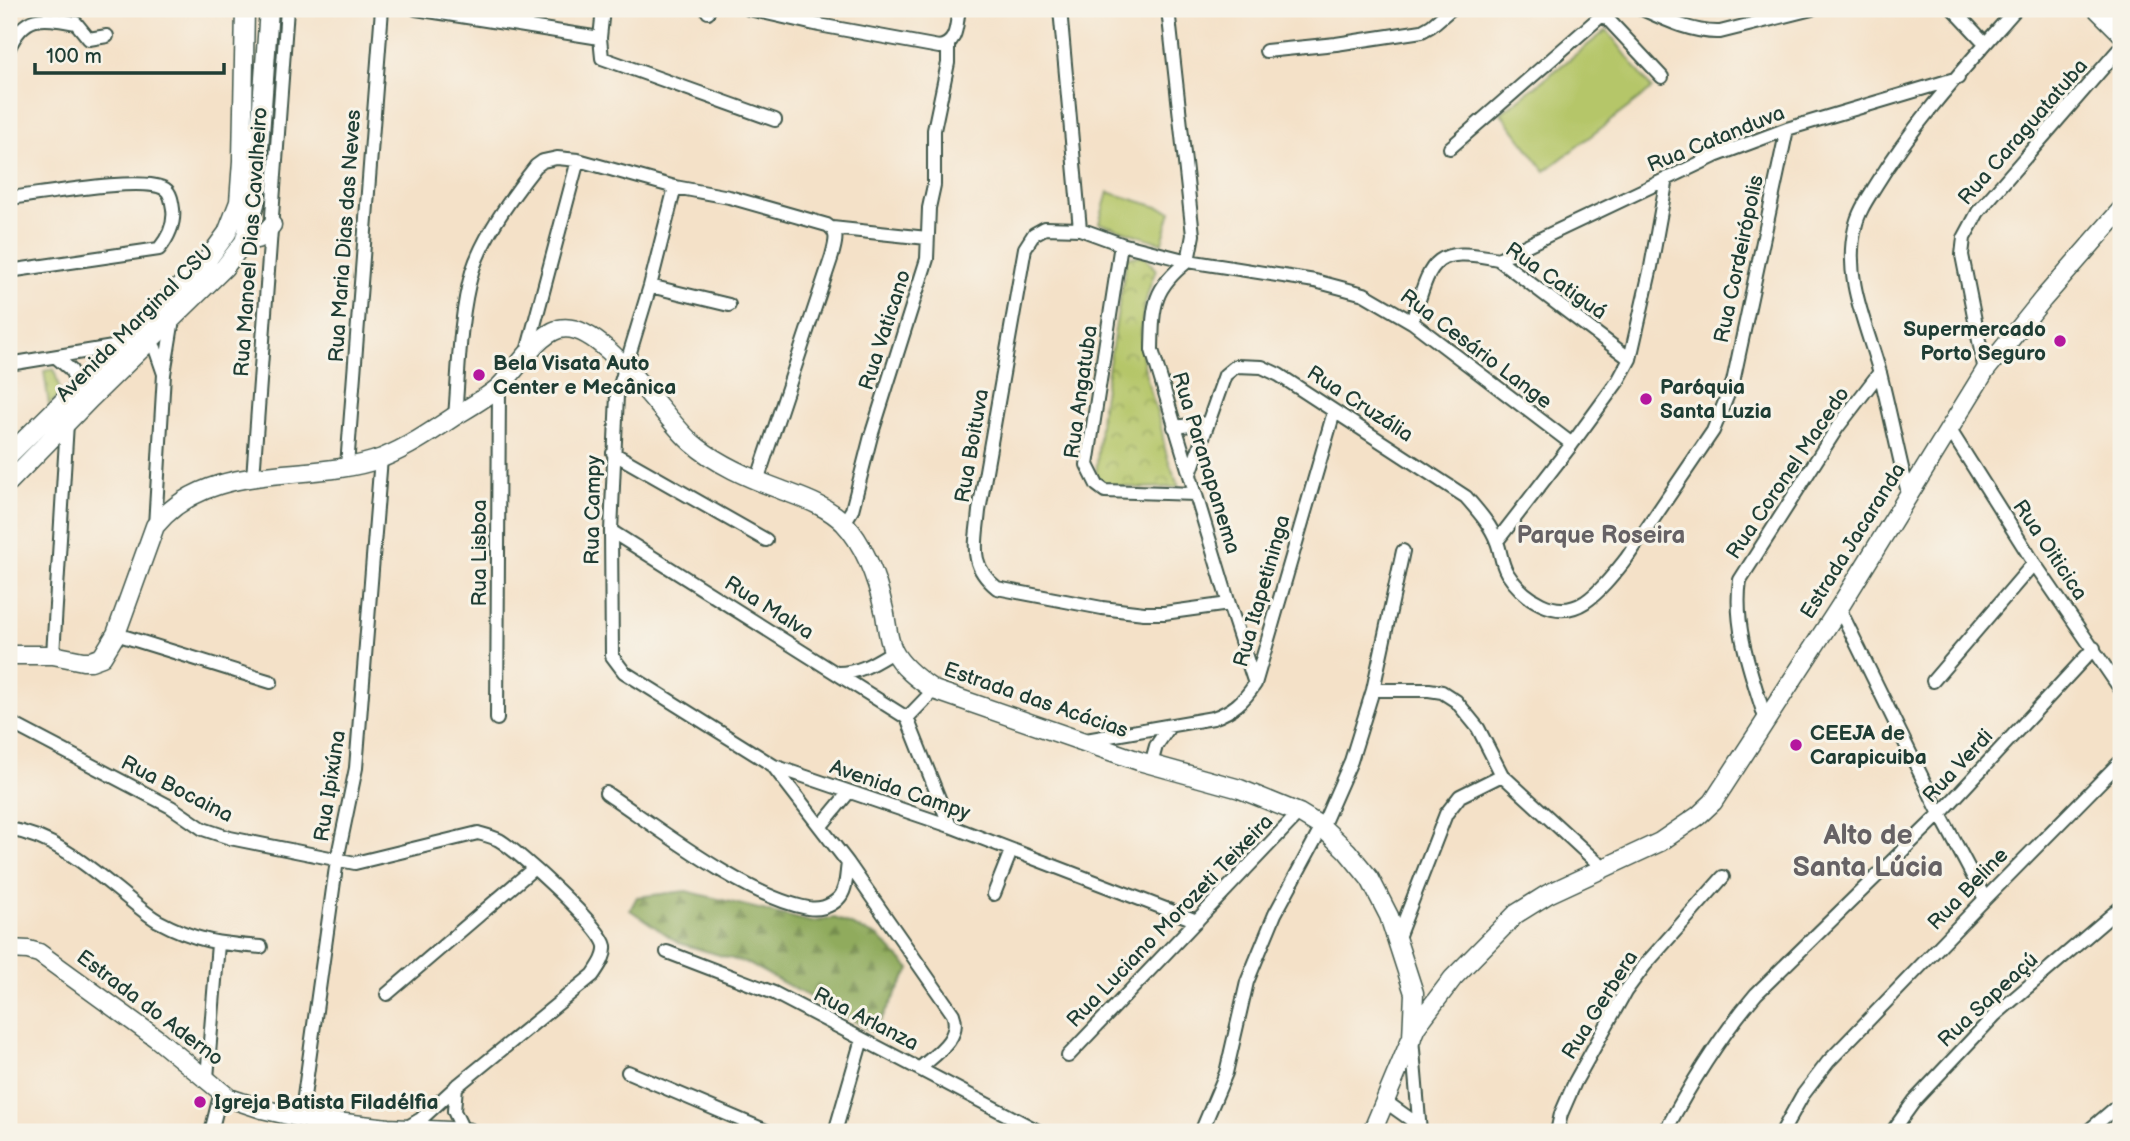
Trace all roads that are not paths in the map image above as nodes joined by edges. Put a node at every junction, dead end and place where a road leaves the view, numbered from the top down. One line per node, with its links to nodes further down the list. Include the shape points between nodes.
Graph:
1 (245, 9): 50 (main road, Avenida Marginal CSU, via 239,202 218,248)
2 (269, 9): 41 (main road, Avenida Marginal CSU, via 255,204)
3 (287, 9): 37 (street, Rua Manoel Dias Cavalheiro)
4 (382, 9): 74 (street, Rua Maria Dias das Neves)
5 (416, 9): 18 (street)
6 (603, 9): 21 (street)
7 (749, 9): 23 (street, via 934,47)
8 (959, 9): 23 (street, Rua Vaticano)
9 (1060, 9): 39 (street)
10 (1168, 9): 44 (street, via 1193,235)
11 (1451, 9): 26 (street, via 1422,31)
12 (1642, 9): 13 (street, via 1689,28 1720,32)
13 (1812, 9)
14 (1953, 9): 22 (street)
15 (2016, 9): 22 (street)
16 (2097, 9): 19 (main road)
17 (1606, 11): 27 (street); 31 (street)
18 (479, 13): 21 (street)
19 (2121, 33)
20 (107, 36): 25 (street, via 89,39 76,23 48,18 17,30)
21 (600, 38): 29 (street, via 602,58)
22 (1985, 43): 28 (street)
23 (948, 46): 40 (street, Rua Vaticano, via 934,130 934,185)
24 (2121, 47): 58 (street, Rua Caraguatatuba, via 1978,212 1966,232 1962,255)
25 (9, 48)
26 (1266, 51)
27 (1662, 77)
28 (1958, 78): 30 (street, Rua Catanduva); 59 (street, via 1890,163 1855,227 1857,304)
29 (775, 120)
30 (1787, 129): 33 (street, Rua Catanduva); 85 (street, Rua Cordeirópolis, via 1730,392 1713,431 1638,543 1613,576 1582,604 1560,608 1543,607 1523,592 1508,573)
31 (1450, 148)
32 (578, 160): 34 (street); 53 (street); 64 (street, via 556,158 536,166 473,269)
33 (1667, 178): 43 (street, Rua Catanduva); 55 (street)
34 (676, 187): 38 (street, via 729,197); 46 (street, Rua Campy)
35 (9, 198): 45 (street, via 141,184 164,188 174,219 159,248)
36 (2121, 210): 58 (main road, Estrada Jacaranda)
37 (272, 225): 41 (main road, via 260,238); 76 (street, Rua Manoel Dias Cavalheiro)
38 (830, 227): 40 (street); 77 (street, via 837,237 832,256)
39 (1080, 229): 42 (street, Rua Boituva); 88 (street, Rua Boituva, via 1045,228 1034,234 1026,248 979,511 978,566 997,588 1102,608 1164,613)
40 (927, 238): 81 (street, Rua Vaticano, via 924,272 852,510)
41 (244, 242): 48 (main road, Avenida Marginal CSU)
42 (1121, 244): 44 (street, Rua Boituva); 80 (street, Rua Angatuba, via 1087,465 1105,491)
43 (1498, 259): 49 (street, Rua Catiguá, via 1459,253 1438,260); 55 (street, Rua Catiguá)
44 (1188, 261): 49 (street, Rua Cesário Lange, via 1349,289 1388,305); 67 (street, Rua Paranapanema, via 1169,276 1159,292 1153,321 1152,350)
45 (9, 271)
46 (650, 286): 47 (street); 57 (street, Rua Campy)
47 (729, 305)
48 (173, 319): 51 (main road, Avenida Marginal CSU); 60 (street)
49 (1412, 322): 70 (street, Rua Cesário Lange)
50 (135, 330): 51 (street); 52 (main road, Avenida Marginal CSU)
51 (151, 341): 60 (street); 65 (main road, Avenida Marginal CSU)
52 (120, 346): 54 (street); 61 (main road, Avenida Marginal CSU)
53 (526, 356): 57 (main road, Estrada das Acácias, via 551,333 573,329 593,337); 62 (main road, Estrada das Acácias)
54 (57, 358): 56 (street); 61 (street, via 71,370)
55 (1630, 359): 70 (street)
56 (9, 364)
57 (624, 366): 71 (street, Rua Campy); 77 (main road, Estrada das Acácias, via 692,444)
58 (1985, 371): 68 (main road, Estrada Jacaranda)
59 (1880, 372): 79 (street); 105 (street, Rua Coronel Macedo, via 1837,428 1740,580 1737,600 1742,639)
60 (164, 374): 82 (street)
61 (78, 386): 69 (main road, Avenida Marginal CSU)
62 (499, 387): 64 (main road, Estrada das Acácias); 104 (street, Rua Lisboa)
63 (1334, 412): 66 (street, Rua Cruzália, via 1279,375 1245,365 1225,375); 85 (street, Rua Cruzália, via 1466,498); 99 (street, Rua Itapetininga)
64 (455, 417): 73 (main road, Estrada das Acácias, via 423,439)
65 (67, 423): 69 (main road, Avenida Marginal CSU); 94 (street)
66 (1207, 423): 67 (street); 75 (street, Rua Cruzália)
67 (1174, 427): 75 (street, Rua Paranapanema)
68 (1950, 430): 79 (main road, Estrada Jacaranda); 87 (street, Rua Oiticica)
69 (40, 437): 72 (main road, Avenida Marginal CSU); 78 (main road, Avenida Marginal CSU)
70 (1572, 444): 85 (street)
71 (613, 453): 83 (street, Rua Campy); 84 (street)
72 (9, 455)
73 (381, 458): 74 (main road, Estrada das Acácias); 122 (street, Rua Ipixúna, via 356,768)
74 (347, 466): 76 (main road, Estrada das Acácias)
75 (1190, 474): 80 (street, Rua Paranapanema)
76 (253, 478): 82 (main road, Estrada das Acácias, via 201,490)
77 (757, 481): 81 (main road, Estrada das Acácias, via 813,502)
78 (9, 482)
79 (1908, 493): 89 (main road, Estrada Jacaranda)
80 (1195, 494): 88 (street, Rua Paranapanema)
81 (844, 523): 92 (main road, Estrada das Acácias, via 864,552)
82 (155, 526): 90 (main road, Estrada das Acácias)
83 (611, 531): 95 (street, Rua Campy); 96 (street, Rua Malva)
84 (766, 540)
85 (1497, 541)
86 (1403, 551): 101 (street)
87 (2034, 563): 91 (street, Rua Oiticica); 97 (street)
88 (1228, 604): 99 (street, Rua Paranapanema)
89 (1839, 608): 105 (main road, Estrada Jacaranda); 116 (street)
90 (116, 634): 94 (main road, Estrada das Acácias, via 96,660); 98 (street)
91 (2094, 648): 102 (street, Rua Oiticica); 116 (street, Rua Verdi)
92 (894, 651): 96 (street, via 867,668); 100 (main road, Estrada das Acácias)
93 (9, 655): 94 (main road, Estrada das Acácias)
94 (53, 655)
95 (612, 656): 111 (street, Avenida Campy, via 624,672)
96 (836, 673): 103 (street, Rua Malva)
97 (1933, 681)
98 (271, 682)
99 (1255, 684): 107 (street, Rua Itapetininga, via 1243,702 1226,713)
100 (934, 690): 103 (street); 108 (main road, Estrada das Acácias)
101 (1373, 690): 112 (street, via 1429,690 1456,701 1478,728); 119 (street, via 1351,761)
102 (2121, 690)
103 (908, 718): 118 (street)
104 (497, 719)
105 (1766, 721): 124 (main road, Estrada Jacaranda, via 1713,802 1698,816 1660,842)
106 (9, 722): 122 (street, Rua Bocaina, via 171,807 203,829)
107 (1169, 727): 108 (street, Rua Itapetininga); 110 (street, via 1159,739)
108 (1086, 740): 110 (main road, Estrada das Acácias)
109 (2121, 761): 128 (street, Rua Beline)
110 (1151, 764): 115 (main road, Estrada das Acácias, via 1240,789)
111 (774, 766): 113 (street, Avenida Campy); 117 (street)
112 (1502, 775): 124 (street); 131 (street, via 1460,796 1446,814)
113 (849, 792): 117 (street); 118 (street, Avenida Campy)
114 (606, 793): 123 (street, via 742,881 790,903 820,908 840,897)
115 (1299, 813): 119 (main road, Estrada das Acácias); 130 (street, Rua Luciano Morozeti Teixeira)
116 (1940, 814): 128 (street); 160 (street, Rua Verdi, via 1732,1021)
117 (821, 826): 123 (street)
118 (950, 826): 121 (street, Avenida Campy)
119 (1322, 827): 131 (main road, Estrada das Acácias, via 1370,879); 156 (street, via 1275,914 1247,982 1226,1073)
120 (9, 829): 132 (street, via 57,844 156,920)
121 (1011, 851): 127 (street); 130 (street, Avenida Campy)
122 (337, 860): 125 (street, Rua Bocaina, via 366,862 478,833 497,839); 147 (street, Rua Ipixúna)
123 (848, 863): 140 (street, via 956,1021 950,1040)
124 (1602, 867): 137 (main road, Estrada Jacaranda, via 1516,914 1453,978)
125 (533, 869): 136 (street); 143 (street, Rua Bocaina, via 598,931 605,948 603,960 593,975)
126 (1723, 877): 159 (street, Rua Gerbera, via 1625,992 1575,1082 1561,1114)
127 (994, 894)
128 (1985, 899): 161 (street, Rua Beline, via 1844,1045 1802,1096)
129 (2121, 907): 162 (street, Rua Sapeaçú, via 1995,1015 1915,1100)
130 (1197, 921): 139 (street, Rua Luciano Morozeti Teixeira)
131 (1397, 940): 137 (main road, Estrada das Acácias, via 1413,993)
132 (218, 944): 133 (street); 142 (street)
133 (261, 947)
134 (9, 948): 142 (main road, Estrada do Aderno, via 39,953)
135 (667, 953): 138 (street, Rua Arlanza, via 774,993)
136 (387, 994)
137 (1412, 1038): 145 (main road); 158 (street)
138 (862, 1039): 140 (street, Rua Arlanza); 154 (street)
139 (1068, 1056)
140 (920, 1068): 155 (street, Rua Arlanza)
141 (628, 1072): 153 (street)
142 (207, 1078): 144 (main road, Estrada do Aderno)
143 (457, 1086): 148 (street); 151 (street, via 454,1111)
144 (221, 1092): 147 (main road, Estrada do Aderno); 150 (street)
145 (1385, 1102): 157 (main road); 158 (street, via 1410,1119)
146 (2121, 1103): 163 (street)
147 (309, 1123): 149 (main road, Estrada do Aderno)
148 (406, 1128): 149 (main road, Estrada do Aderno); 151 (main road, Estrada do Aderno)
149 (387, 1130)
150 (211, 1132)
151 (464, 1132): 152 (main road, Estrada do Aderno)
152 (469, 1132)
153 (769, 1132)
154 (835, 1132)
155 (1040, 1132)
156 (1201, 1132)
157 (1373, 1132)
158 (1418, 1132)
159 (1560, 1132)
160 (1665, 1132)
161 (1782, 1132)
162 (1892, 1132)
163 (2087, 1132)

